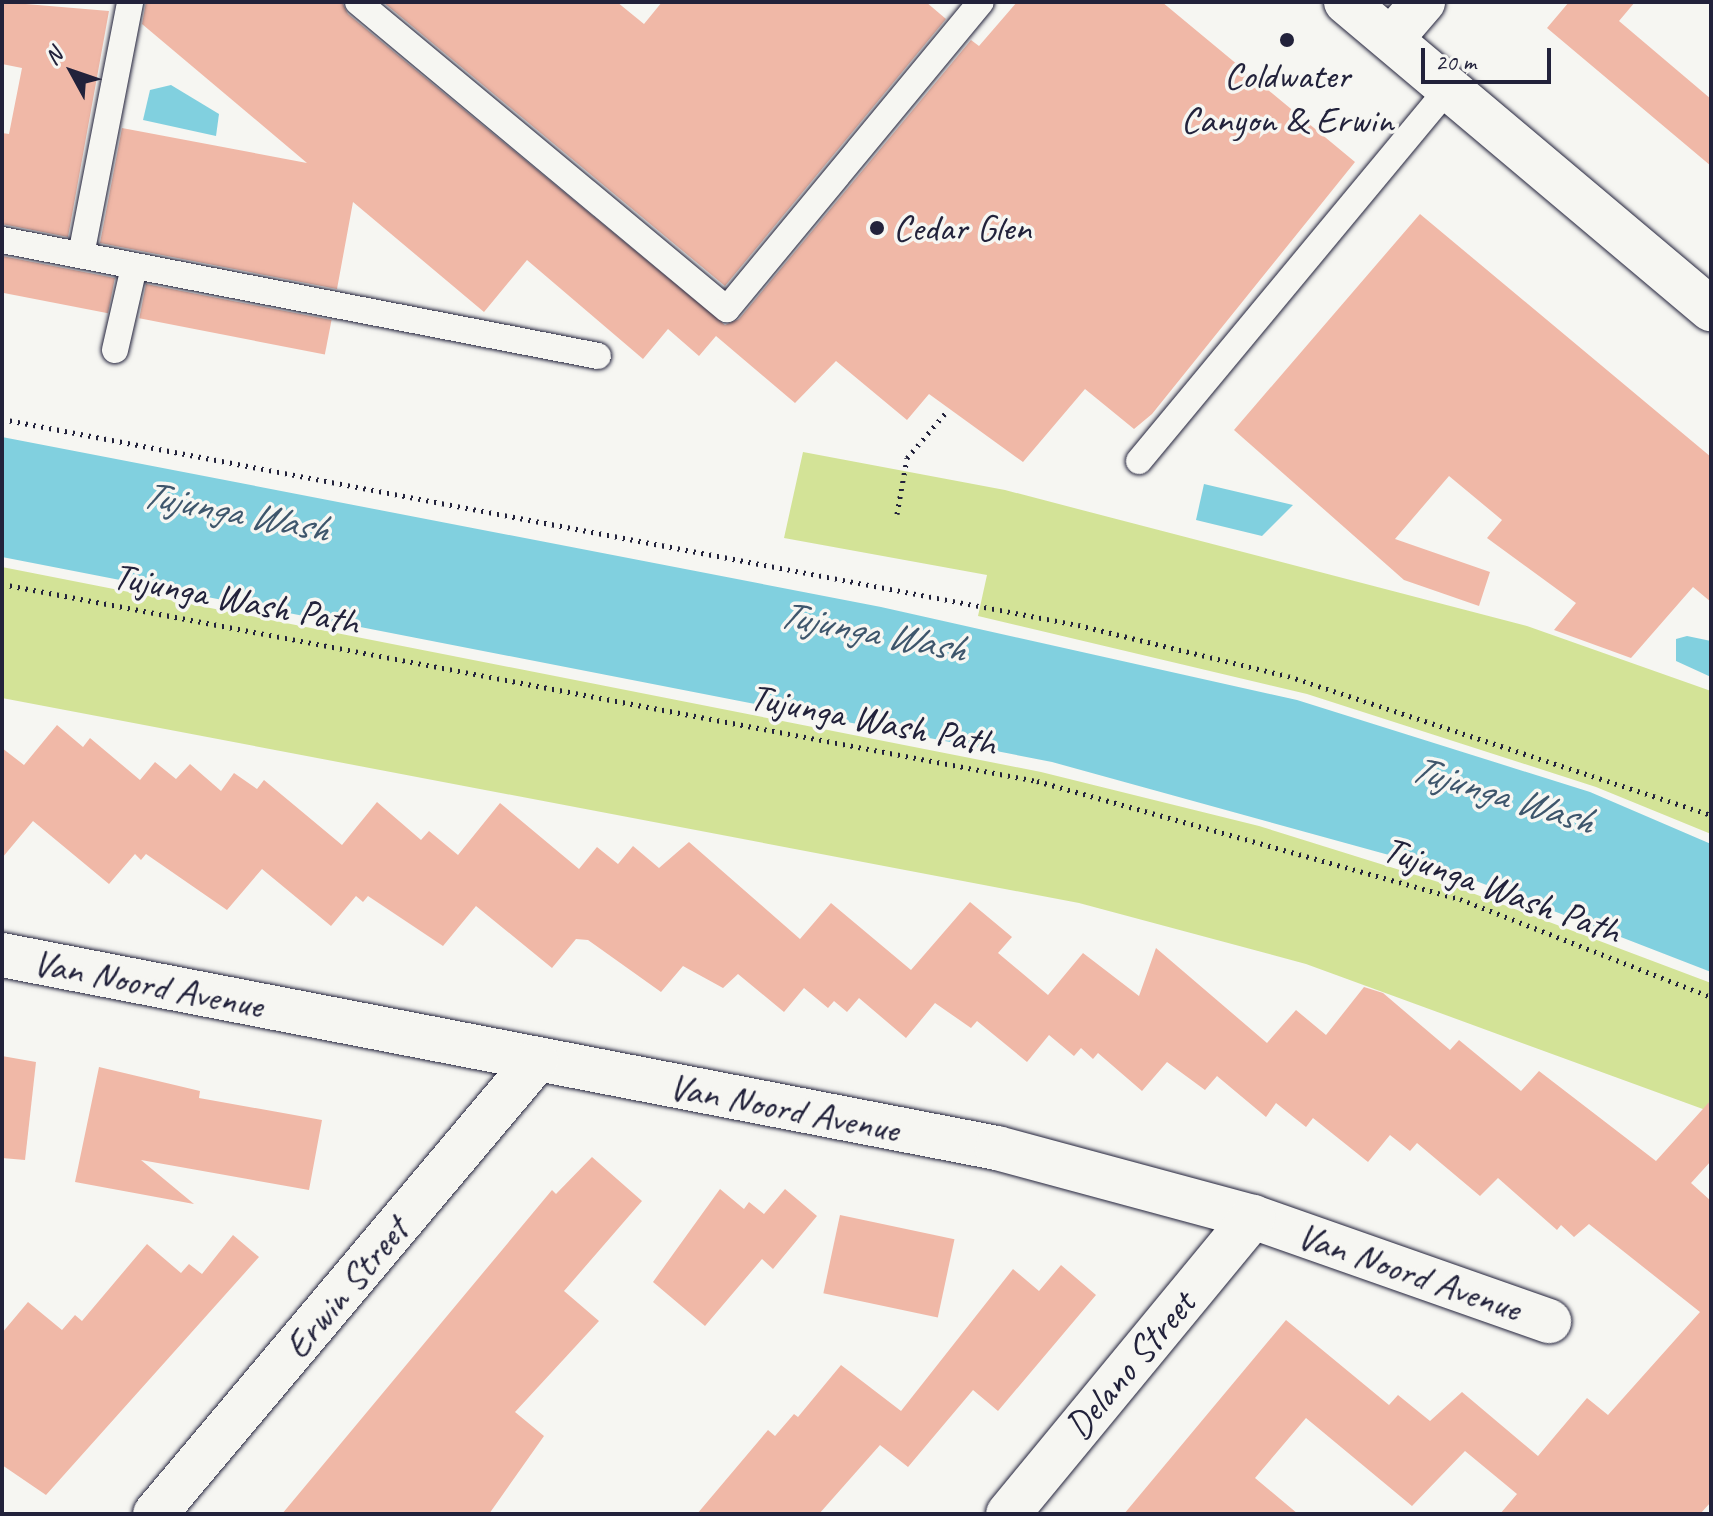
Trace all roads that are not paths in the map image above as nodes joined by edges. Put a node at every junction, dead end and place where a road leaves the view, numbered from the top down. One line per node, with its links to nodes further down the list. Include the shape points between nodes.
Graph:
1 (130, 2): 9 (lane)
2 (358, 2): 3 (lane, via 727,309)
3 (981, 2)
4 (1346, 2): 6 (street)
5 (1423, 2): 6 (street)
6 (1391, 39): 7 (street)
7 (1450, 87): 11 (street); 14 (lane)
8 (2, 240): 9 (lane)
9 (81, 255): 10 (lane)
10 (134, 267): 12 (lane); 13 (lane)
11 (1711, 309)
12 (115, 350)
13 (598, 356)
14 (1139, 461)
15 (2, 955): 16 (street, Van Noord Avenue)
16 (536, 1061): 17 (street, Van Noord Avenue, via 997,1148); 19 (street, Erwin Street)
17 (1253, 1217): 18 (street, Van Noord Avenue); 20 (street, Delano Street)
18 (1549, 1321)
19 (155, 1514)
20 (1008, 1514)

